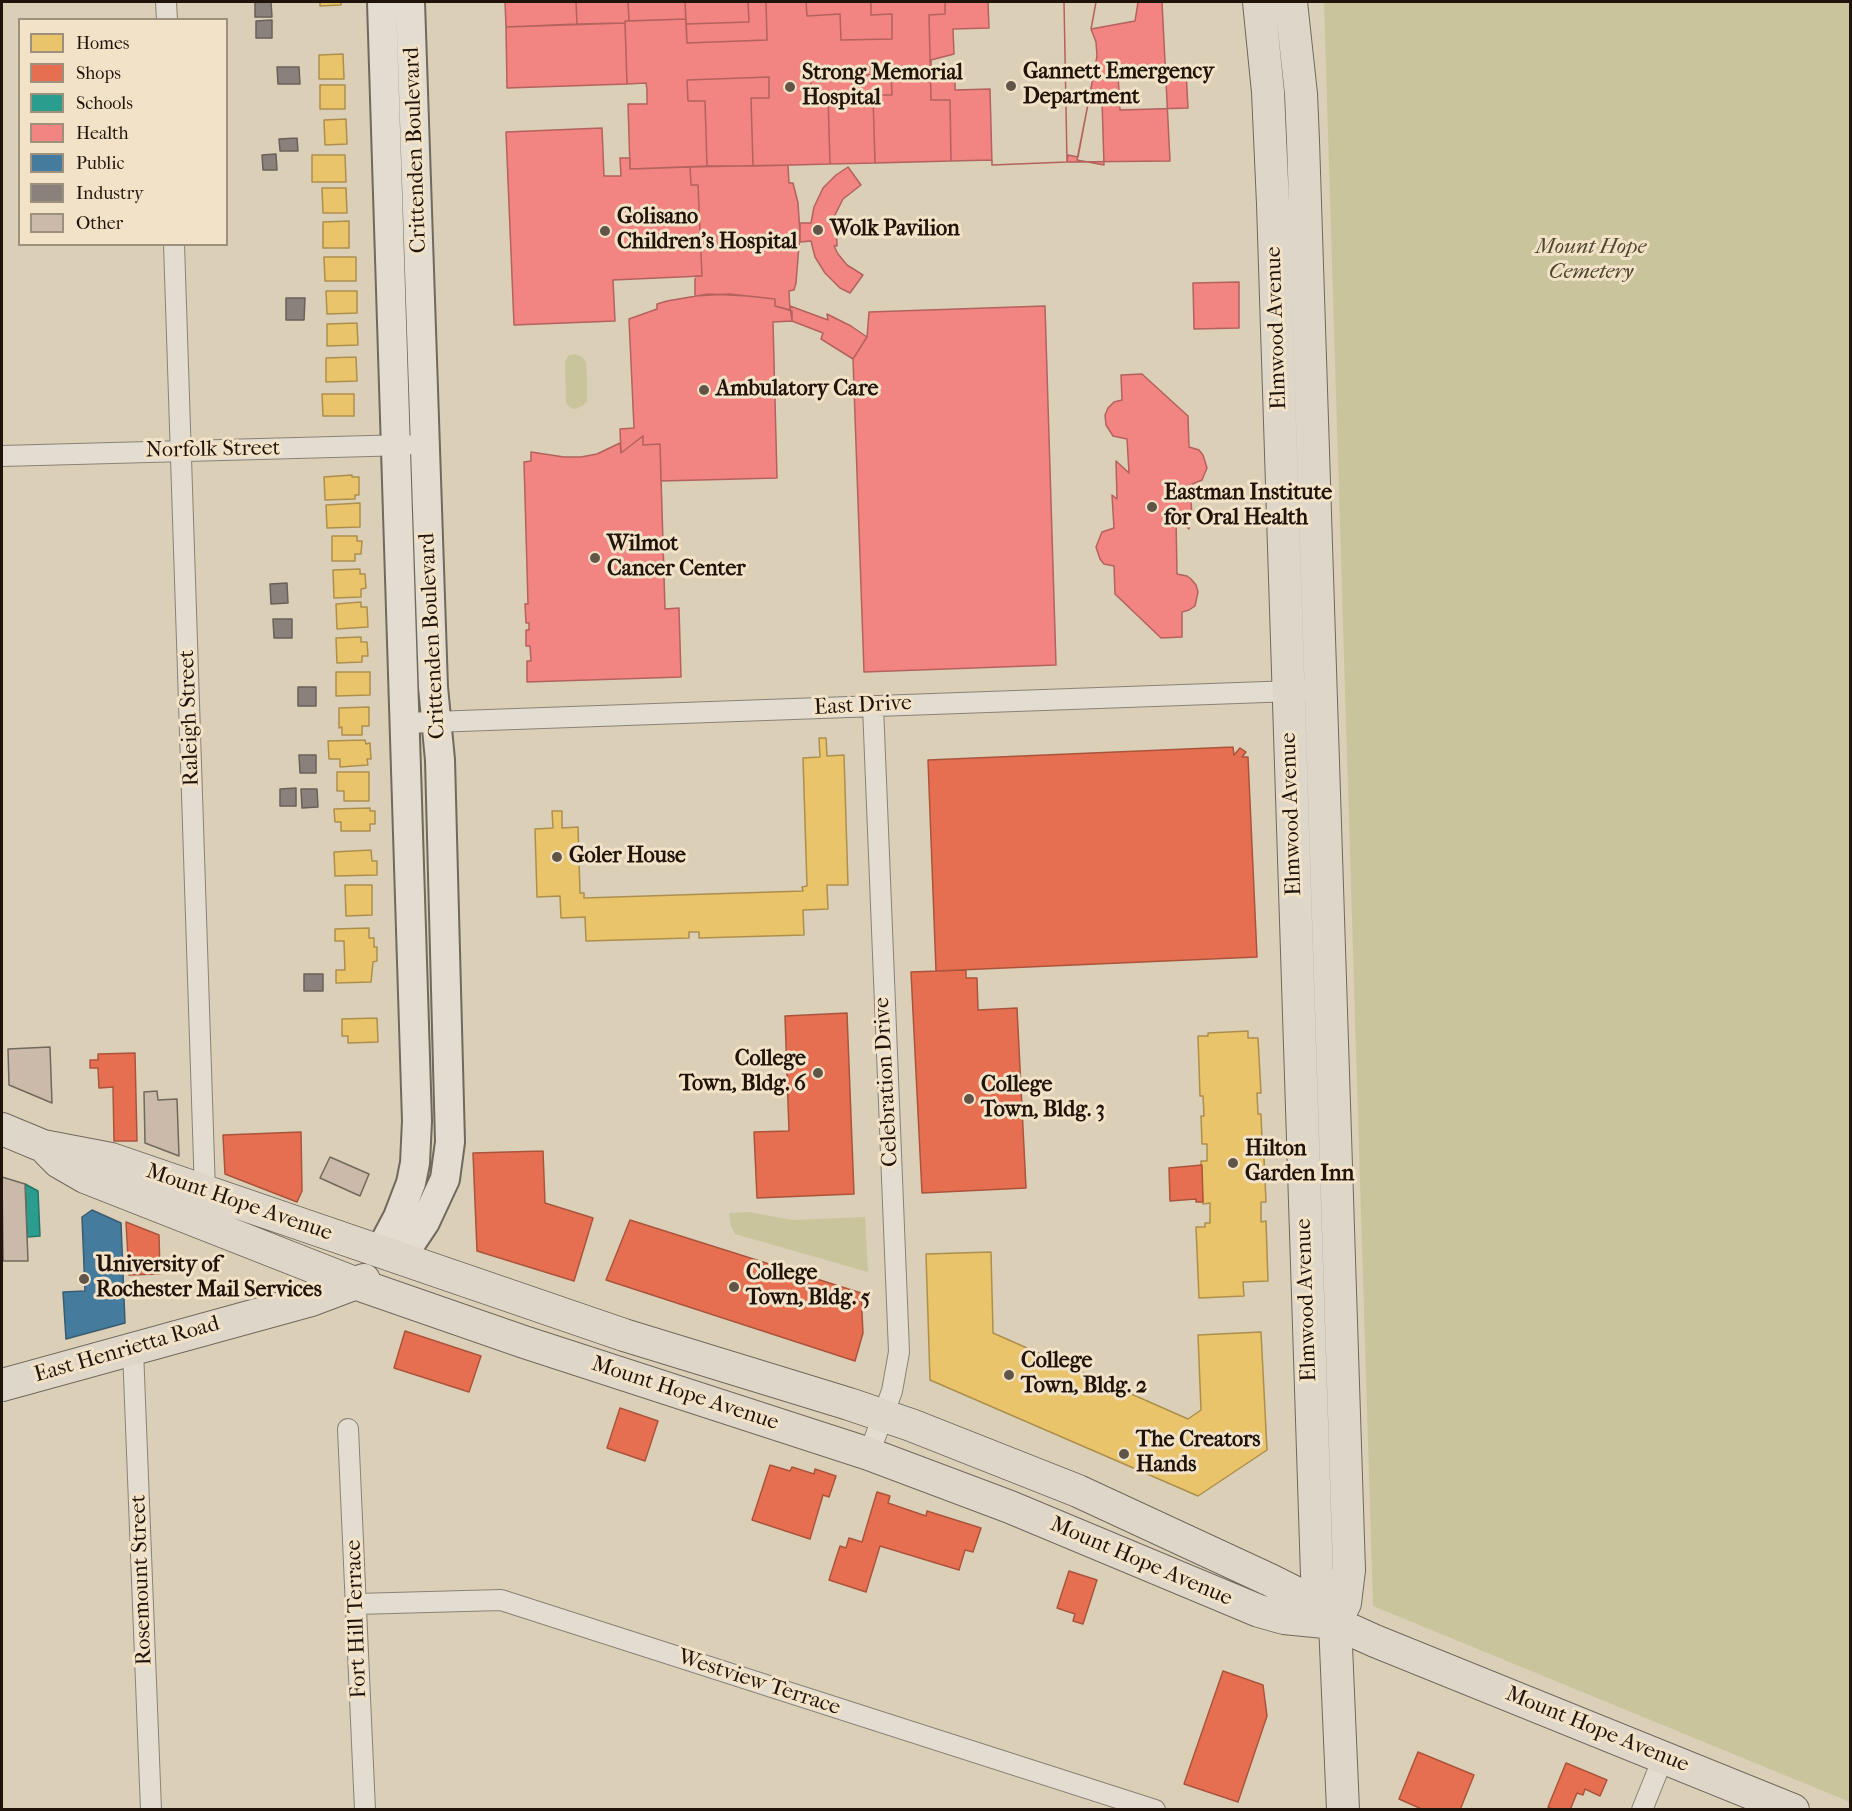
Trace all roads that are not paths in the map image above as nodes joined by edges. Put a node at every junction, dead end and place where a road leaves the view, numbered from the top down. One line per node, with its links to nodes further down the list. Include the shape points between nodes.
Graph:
1 (166, 2): 6 (street)
2 (382, 2): 9 (street, Crittenden Boulevard)
3 (410, 2): 8 (street, Crittenden Boulevard)
4 (1259, 2): 13 (main road, Elmwood Avenue, via 1273,204)
5 (1291, 2): 12 (main road, Elmwood Avenue, via 1301,94)
6 (167, 18)
7 (174, 246): 10 (street, Raleigh Street)
8 (425, 445): 9 (street, Norfolk Street); 16 (street, Crittenden Boulevard)
9 (397, 446): 10 (street, Norfolk Street); 15 (street, Crittenden Boulevard)
10 (181, 450): 11 (street, Norfolk Street); 21 (street, Raleigh Street)
11 (2, 456)
12 (1321, 690): 13 (street, East Drive); 30 (main road, Elmwood Avenue, via 1349,1570 1345,1603)
13 (1289, 692): 14 (street, East Drive); 30 (main road, Elmwood Avenue, via 1317,1575 1320,1596)
14 (873, 705): 16 (street, East Drive); 26 (street, Celebration Drive, via 899,1352)
15 (405, 723): 16 (street, East Drive); 17 (street, Crittenden Boulevard)
16 (436, 723): 18 (street, Crittenden Boulevard)
17 (412, 972): 18 (street); 22 (street, Crittenden Boulevard, via 415,1163 406,1199 390,1234)
18 (446, 972): 22 (street, Crittenden Boulevard, via 449,1160 434,1205 414,1240)
19 (2, 1129): 20 (main road, Mount Hope Avenue)
20 (43, 1146): 21 (main road, Mount Hope Avenue, via 111,1159); 23 (main road, Mount Hope Avenue, via 59,1162 85,1177)
21 (205, 1192): 22 (main road, Mount Hope Avenue)
22 (390, 1255): 23 (main road); 26 (main road, Mount Hope Avenue, via 624,1335)
23 (357, 1284): 24 (main road, East Henrietta Road); 28 (main road, Mount Hope Avenue)
24 (133, 1350): 25 (main road, East Henrietta Road); 32 (street, Rosemount Street)
25 (2, 1385)
26 (884, 1416): 28 (street, Celebration Drive); 30 (main road, Mount Hope Avenue, via 1078,1491 1281,1585)
27 (348, 1429): 29 (street, Fort Hill Terrace)
28 (869, 1454): 30 (main road, Mount Hope Avenue, via 1010,1507 1259,1611 1284,1618)
29 (356, 1604): 33 (street, Fort Hill Terrace); 34 (street, Westview Terrace, via 501,1600)
30 (1335, 1623): 31 (main road, Mount Hope Avenue); 35 (main road, Elmwood Avenue)
31 (1664, 1758): 36 (street); 37 (main road, Mount Hope Avenue)
32 (151, 1809)
33 (364, 1809)
34 (1155, 1809)
35 (1343, 1809)
36 (1642, 1809)
37 (1793, 1809)

